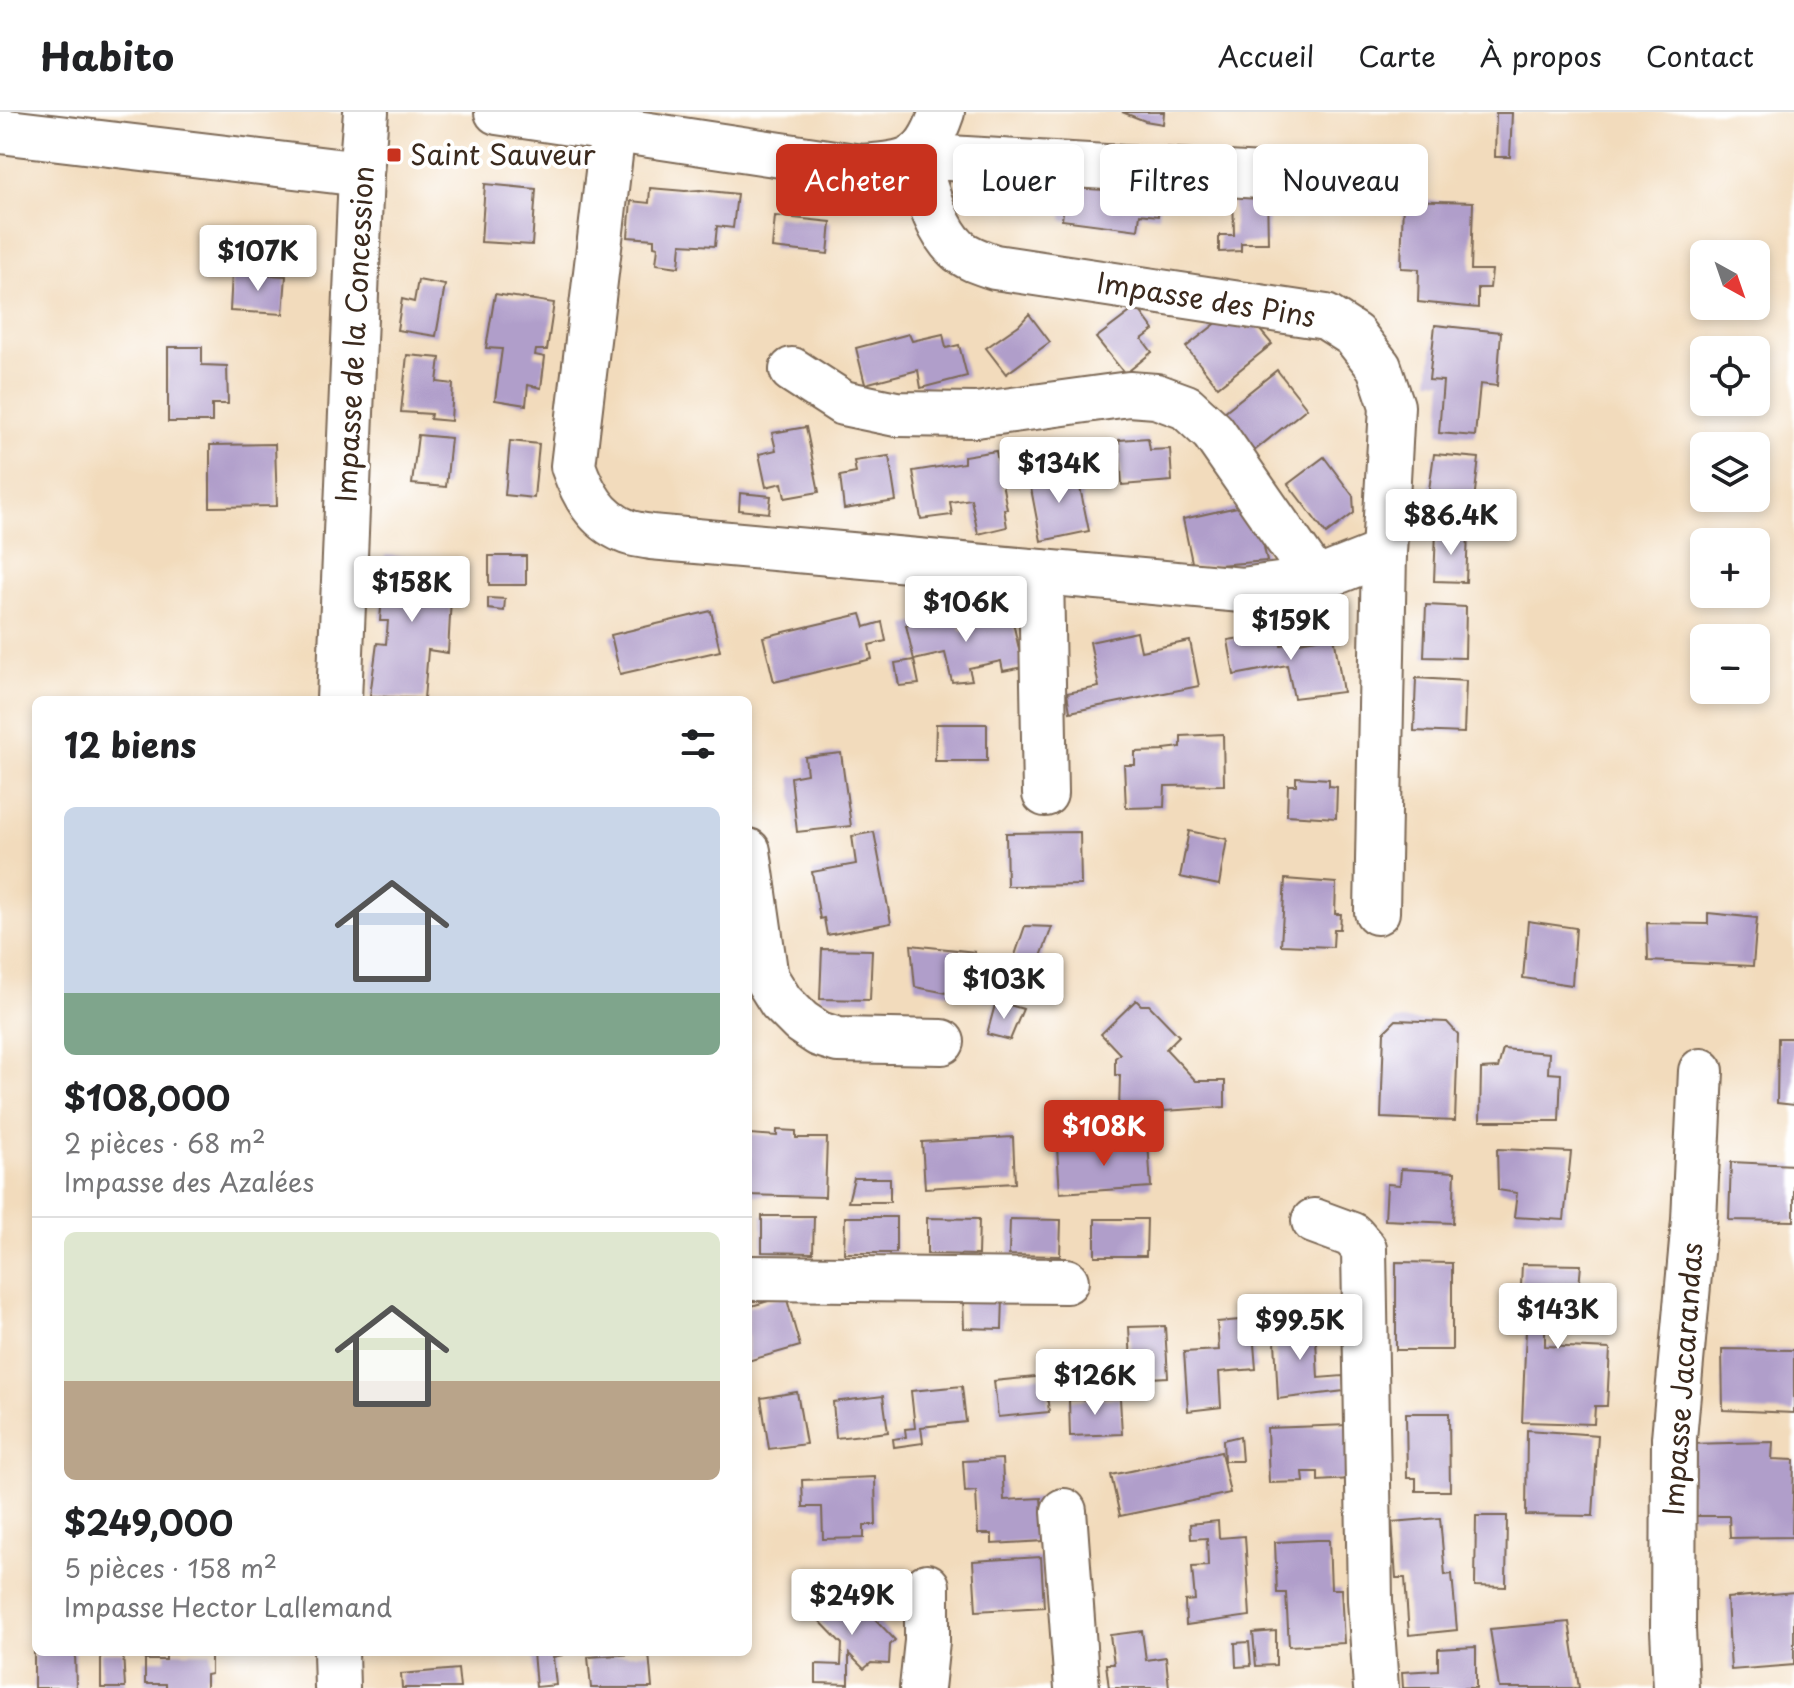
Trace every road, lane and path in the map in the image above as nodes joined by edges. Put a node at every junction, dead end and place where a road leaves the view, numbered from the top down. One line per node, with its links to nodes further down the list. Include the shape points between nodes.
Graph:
1 (366, 112): 9 (street, Impasse de la Concession)
2 (503, 112): 4 (street)
3 (942, 112): 6 (street)
4 (613, 130): 7 (street); 14 (street, via 573,466 582,491 600,515 626,532 651,537)
5 (0, 131): 9 (street)
6 (927, 144)
7 (776, 154)
8 (937, 157): 10 (street)
9 (361, 174): 16 (street, Impasse de la Concession)
10 (1253, 175)
11 (936, 216): 13 (street, Impasse des Pins, via 956,249 995,267 1326,317 1354,335 1379,367 1392,406)
12 (792, 370): 15 (street, via 843,403 896,414 976,415 1129,394 1156,396 1186,407 1213,432)
13 (1384, 553): 15 (street); 19 (street, Impasse des Pins)
14 (1041, 572): 15 (street, via 1242,590); 17 (street)
15 (1316, 580)
16 (339, 696)
17 (1045, 794)
18 (752, 879): 20 (street, via 766,978 781,1002 810,1028 838,1040)
19 (1377, 912)
20 (942, 1042)
21 (1701, 1071): 32 (street, Impasse Jacarandas, via 1674,1438)
22 (1314, 1221): 31 (street, via 1352,1235 1364,1249)
23 (752, 1278): 24 (street)
24 (1066, 1281)
25 (1064, 1511): 30 (street)
26 (927, 1586): 29 (street)
27 (336, 1656): 28 (street)
28 (337, 1688)
29 (922, 1688)
30 (1077, 1688)
31 (1376, 1688)
32 (1676, 1688)

